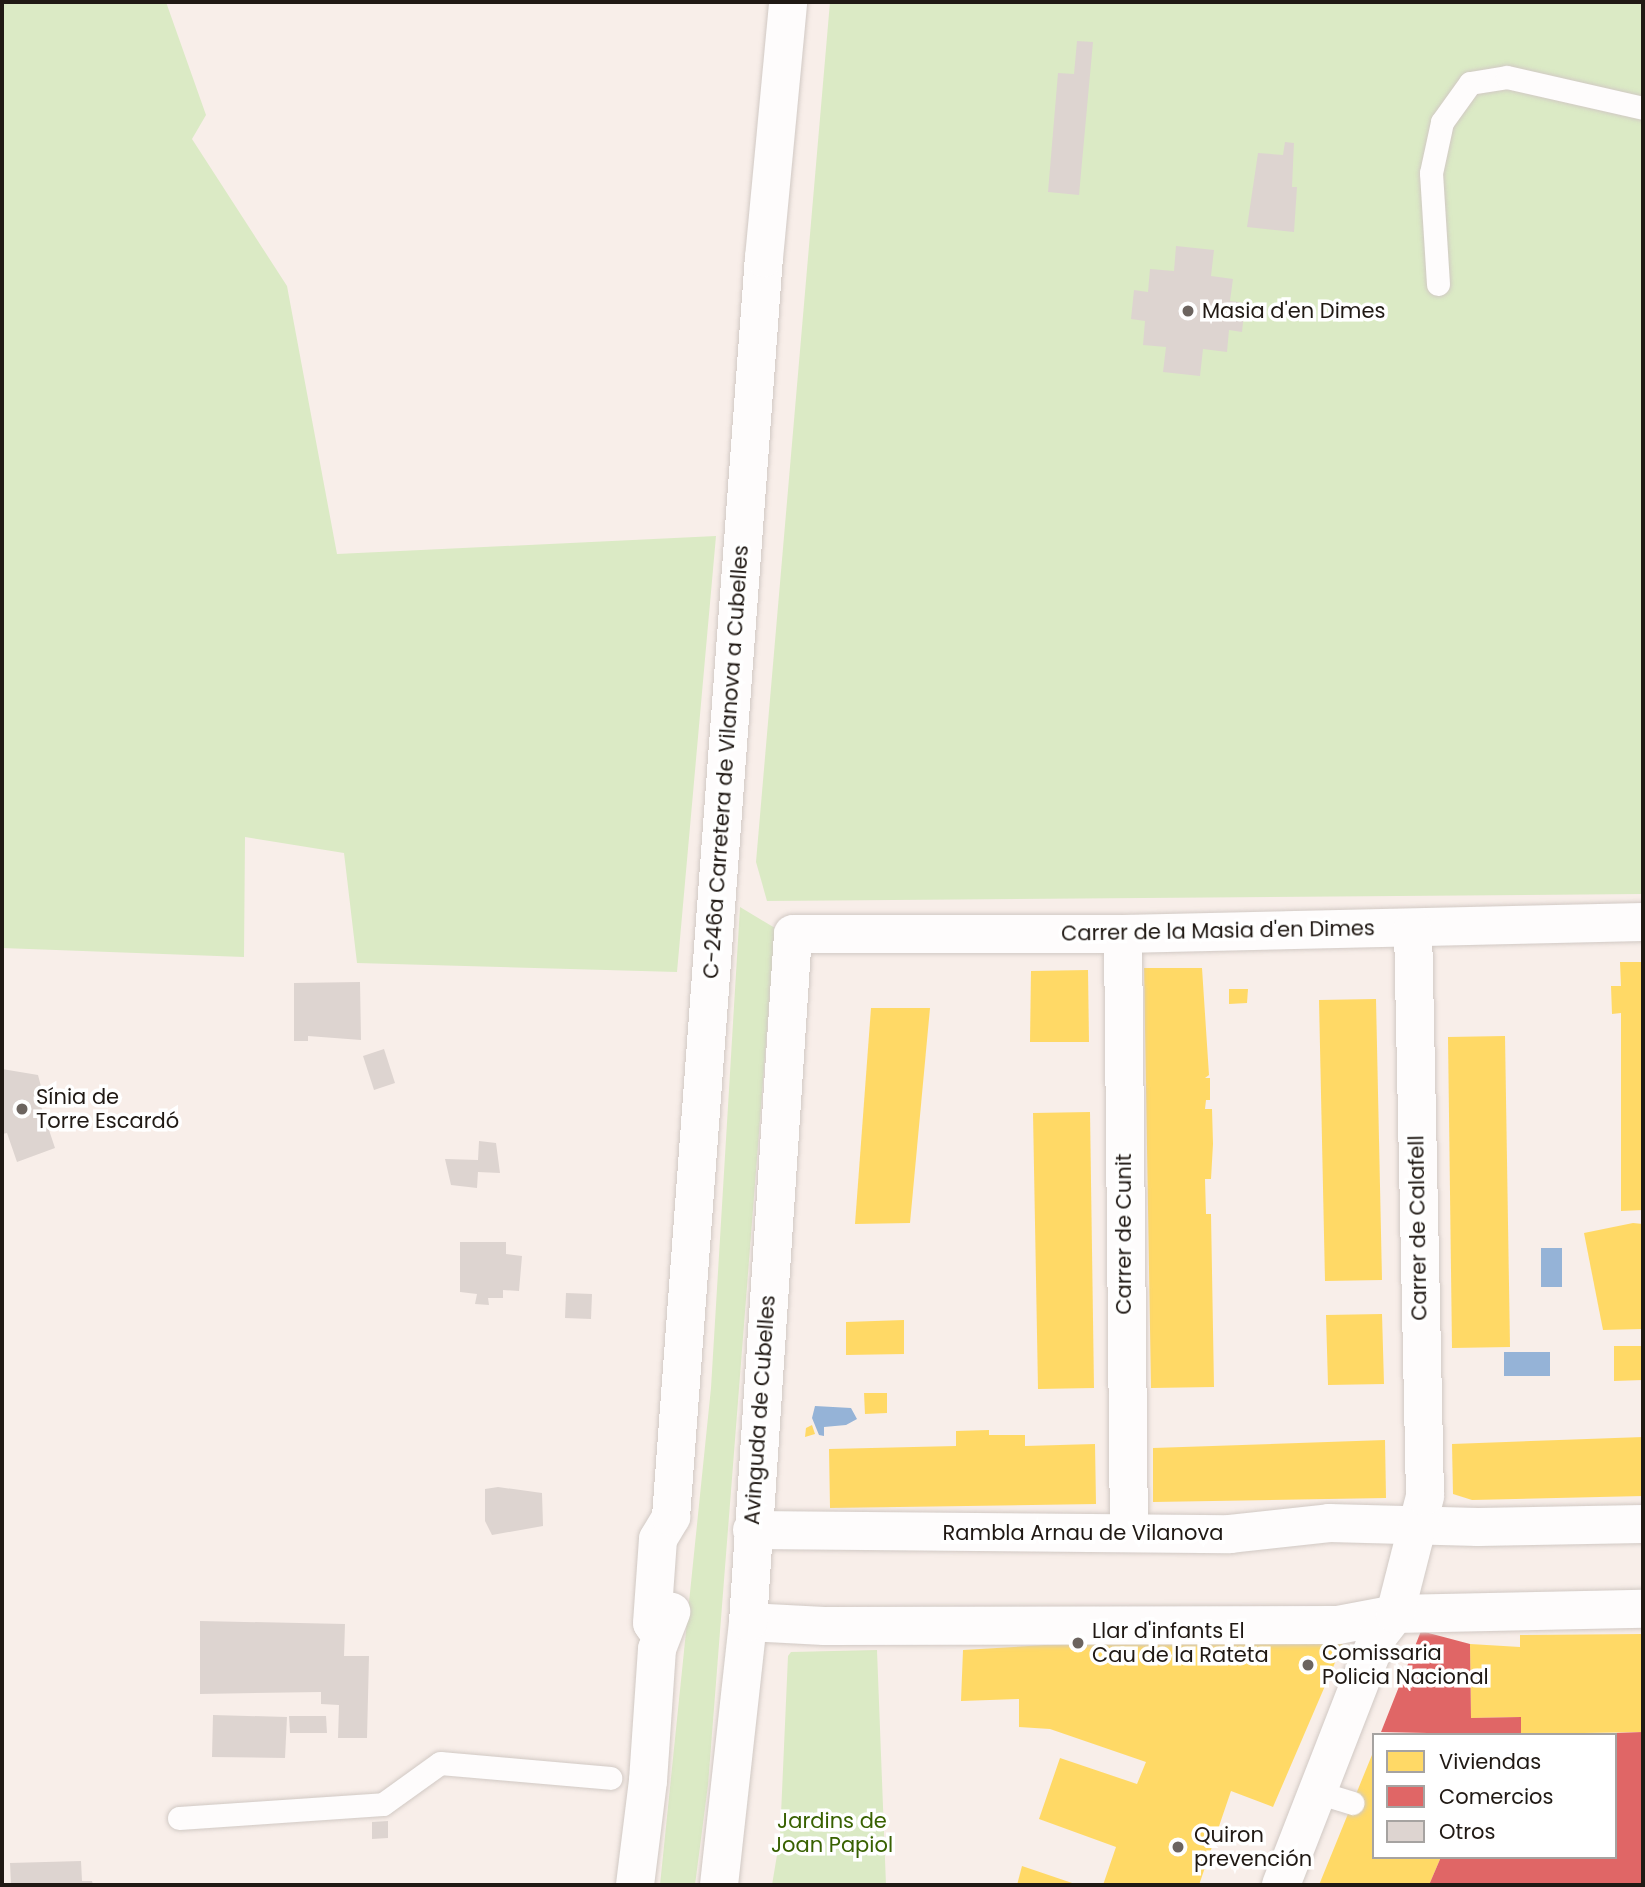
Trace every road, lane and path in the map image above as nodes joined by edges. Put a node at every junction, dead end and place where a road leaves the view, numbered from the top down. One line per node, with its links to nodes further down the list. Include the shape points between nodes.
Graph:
1 (788, 2): 17 (street, C-246a Carretera de Vilanova a Cubelles, via 763,271 670,1524 678,1530 676,1563 670,1621 660,1635)
2 (1643, 108): 3 (lane, via 1507,77 1470,83 1442,122 1431,173)
3 (1438, 284)
4 (1643, 922): 5 (street, Carrer de la Masia d'en Dimes)
5 (1413, 928): 7 (street, Carrer de la Masia d'en Dimes); 9 (street, Carrer de Calafell, via 1425,1496)
6 (793, 934): 7 (street, Carrer de la Masia d'en Dimes); 10 (street, Avinguda de Cubelles)
7 (1123, 934): 11 (street, Carrer de Cunit)
8 (1643, 1524): 9 (street, Rambla Arnau de Vilanova)
9 (1414, 1527): 11 (street, Rambla Arnau de Vilanova, via 1329,1523 1230,1534); 13 (street)
10 (752, 1530): 11 (street, Rambla Arnau de Vilanova); 14 (street, Avinguda de Cubelles)
11 (1129, 1533)
12 (1643, 1609): 13 (street)
13 (1395, 1614): 14 (street, via 1338,1625 824,1626); 19 (street, via 1378,1636 1333,1803)
14 (748, 1622): 18 (street, Avinguda de Cubelles)
15 (610, 1778): 16 (lane, via 440,1763 383,1804)
16 (178, 1818)
17 (635, 1885)
18 (719, 1885)
19 (1281, 1885)

